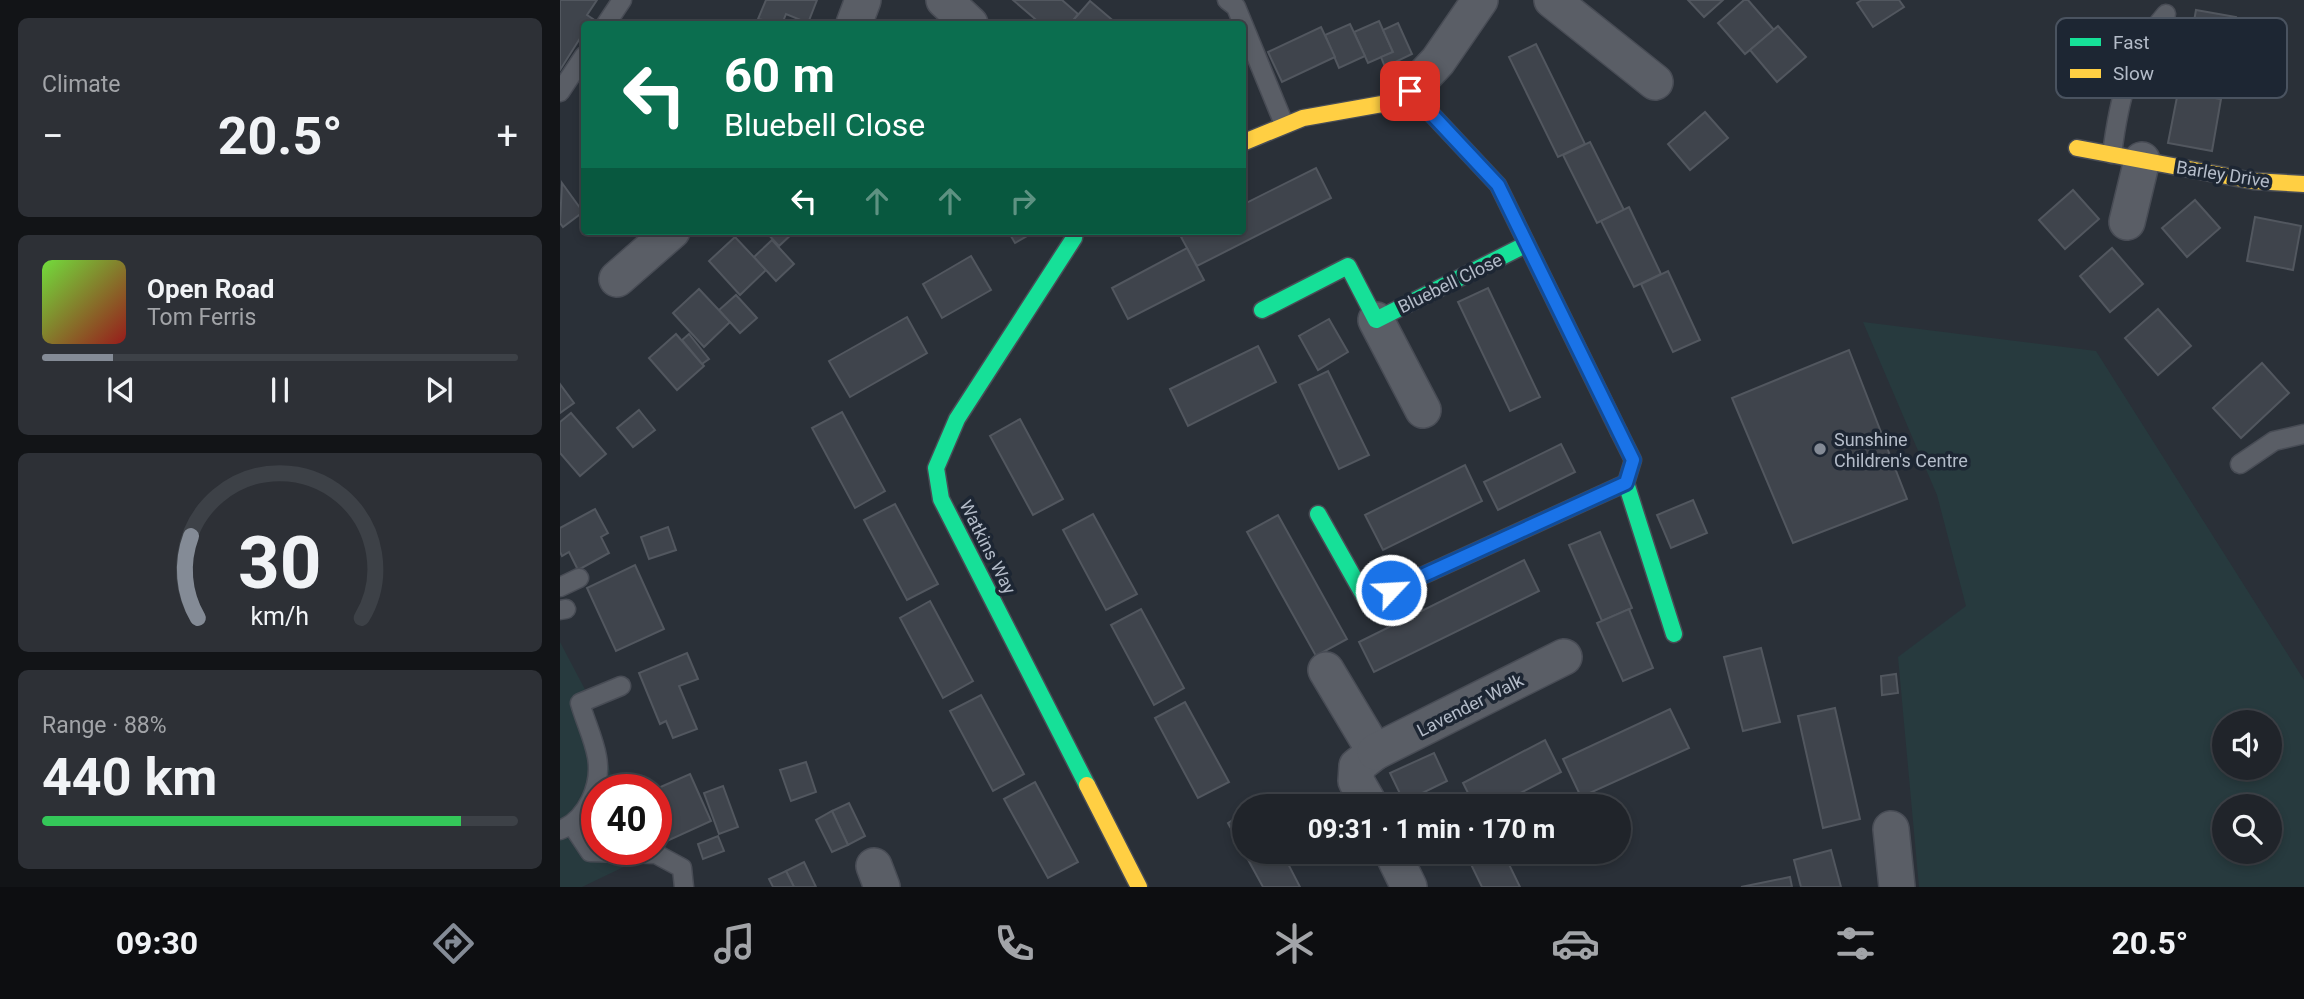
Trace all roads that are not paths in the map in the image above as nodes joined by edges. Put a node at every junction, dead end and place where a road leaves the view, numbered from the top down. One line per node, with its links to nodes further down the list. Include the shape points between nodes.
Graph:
1 (622, 0): 9 (lane)
2 (863, 0): 10 (street)
3 (944, 0): 11 (street)
4 (1480, 0): 16 (street, via 1438,61)
5 (1552, 0): 15 (street)
6 (1237, 2): 12 (lane)
7 (2166, 15): 8 (lane)
8 (2163, 18)
9 (609, 21)
10 (855, 21)
11 (967, 21)
12 (1244, 21)
13 (1246, 25): 19 (lane)
14 (581, 60): 17 (lane)
15 (1655, 82)
16 (1410, 91): 19 (street, via 1382,104); 27 (street, via 1498,185)
17 (560, 92)
18 (2119, 98): 22 (lane)
19 (1284, 124): 20 (street)
20 (1246, 141)
21 (2077, 148): 22 (street, Barley Drive)
22 (2127, 157): 23 (street, Barley Drive, via 2253,181); 24 (street)
23 (2304, 184)
24 (2127, 222)
25 (667, 235): 28 (street)
26 (1074, 235): 48 (street, Watkins Way, via 957,419 936,468 941,499)
27 (1525, 246): 30 (street, Bluebell Close); 34 (street, via 1633,460)
28 (617, 279)
29 (1262, 310): 30 (street, via 1348,266)
30 (1376, 320): 31 (street)
31 (1423, 410)
32 (2304, 434): 33 (lane, via 2274,441)
33 (2240, 464)
34 (1626, 483): 35 (street, via 1367,601); 38 (street)
35 (1318, 514)
36 (579, 578): 37 (lane)
37 (560, 587)
38 (1674, 634)
39 (1564, 657): 42 (street, Lavender Walk)
40 (1326, 670): 42 (street)
41 (621, 686): 44 (lane, via 580,703 598,759 591,804)
42 (1375, 752): 43 (street, Lavender Walk, via 1357,766 1356,781)
43 (1364, 794)
44 (566, 827): 47 (lane, via 590,852 656,854 682,868)
45 (1891, 829): 50 (street)
46 (1398, 864): 49 (street)
47 (684, 887)
48 (1139, 887)
49 (1409, 887)
50 (1897, 887)

